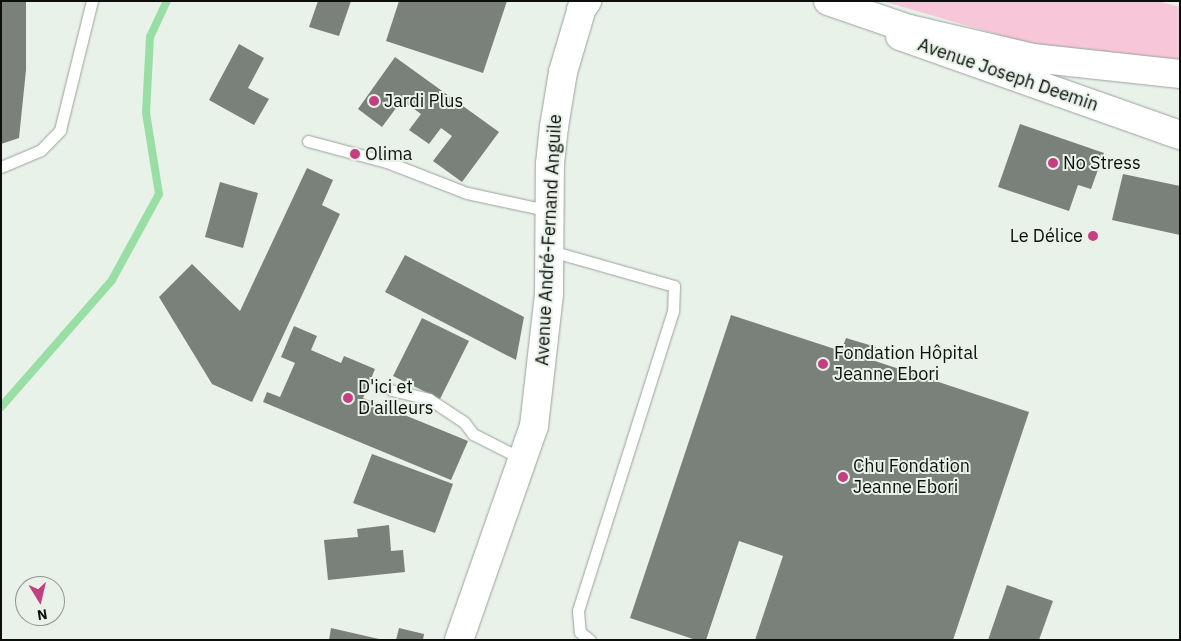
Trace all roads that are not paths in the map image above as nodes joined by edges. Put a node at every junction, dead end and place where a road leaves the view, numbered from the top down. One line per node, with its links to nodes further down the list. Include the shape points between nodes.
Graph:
1 (92, 1): 7 (lane, via 60,130 41,150)
2 (584, 4): 8 (main road, Avenue André-Fernand Anguile, via 563,72 554,127)
3 (834, 4): 4 (main road, via 964,44 1033,58); 5 (main road, Avenue Joseph Deemin, via 910,40)
4 (1180, 74)
5 (1180, 135)
6 (308, 141): 8 (lane, via 387,162 467,193)
7 (1, 167)
8 (550, 211): 9 (main road, Avenue André-Fernand Anguile)
9 (551, 251): 11 (main road, Avenue André-Fernand Anguile, via 544,355 534,426); 13 (lane, via 674,286 673,311 578,611 580,632)
10 (391, 390): 11 (lane, via 429,399 464,422 473,434)
11 (524, 460): 12 (main road, Avenue André-Fernand Anguile)
12 (459, 640)
13 (590, 640)

